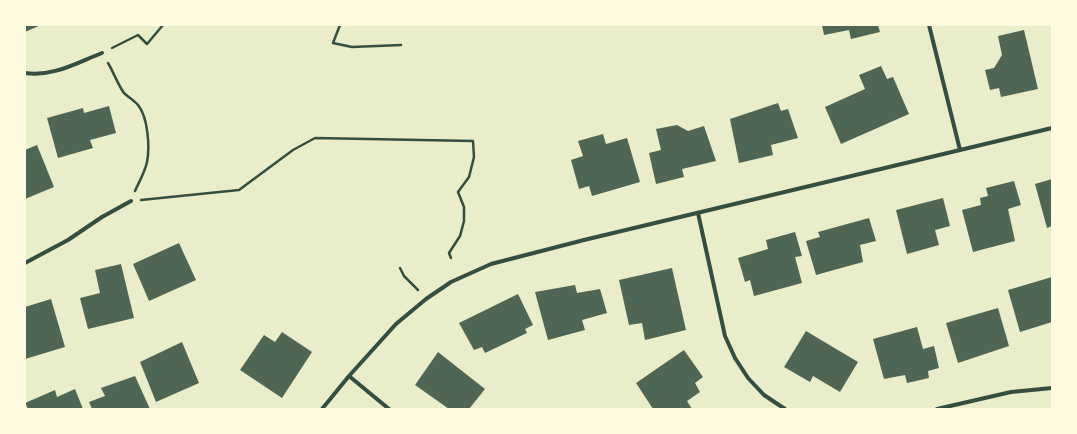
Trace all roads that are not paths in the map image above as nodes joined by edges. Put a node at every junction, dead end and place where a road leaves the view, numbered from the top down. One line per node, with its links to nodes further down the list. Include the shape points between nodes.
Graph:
1 (929, 25): 5 (street)
2 (102, 53): 3 (street, via 55,72)
3 (25, 73)
4 (1052, 128): 5 (street)
5 (960, 150): 7 (street)
6 (131, 201): 8 (street)
7 (698, 213): 9 (street, via 492,264 451,282 396,324); 13 (street, via 727,342 748,378 764,395)
8 (25, 263)
9 (349, 376): 11 (street); 12 (street)
10 (1052, 388): 14 (street, via 1011,392)
11 (322, 409)
12 (390, 409)
13 (785, 409)
14 (937, 409)

